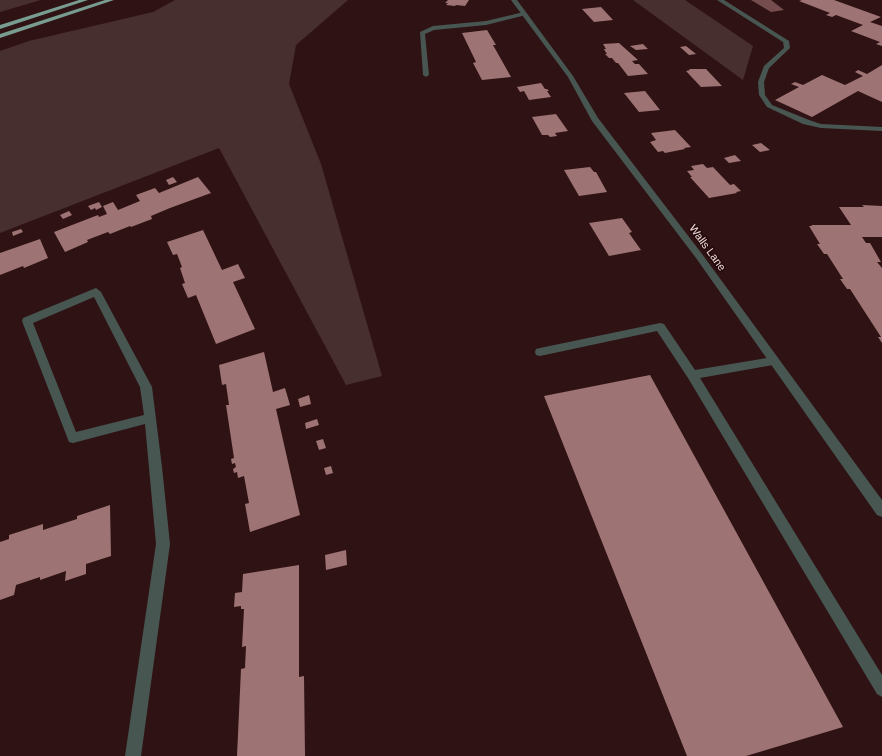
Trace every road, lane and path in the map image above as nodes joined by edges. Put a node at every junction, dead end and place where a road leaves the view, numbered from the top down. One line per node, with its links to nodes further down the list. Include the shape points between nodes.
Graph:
1 (85, 0): 6 (highway)
2 (111, 0): 7 (highway)
3 (514, 0): 5 (street, Walls Lane)
4 (720, 0): 9 (street, via 786,41 787,48 766,66 761,82 762,95 769,106 821,126)
5 (524, 14): 8 (street, via 486,23 433,28 422,32); 11 (street, Walls Lane, via 571,77 595,119 699,256)
6 (0, 27)
7 (0, 36)
8 (426, 75)
9 (882, 128)
10 (540, 352): 12 (street, via 660,327)
11 (773, 362): 12 (street); 14 (street, Walls Lane)
12 (692, 376): 15 (street)
13 (150, 418): 13 (street, via 73,438 27,321 96,292 146,387); 16 (street, via 163,544)
14 (882, 511)
15 (882, 689)
16 (133, 756)

